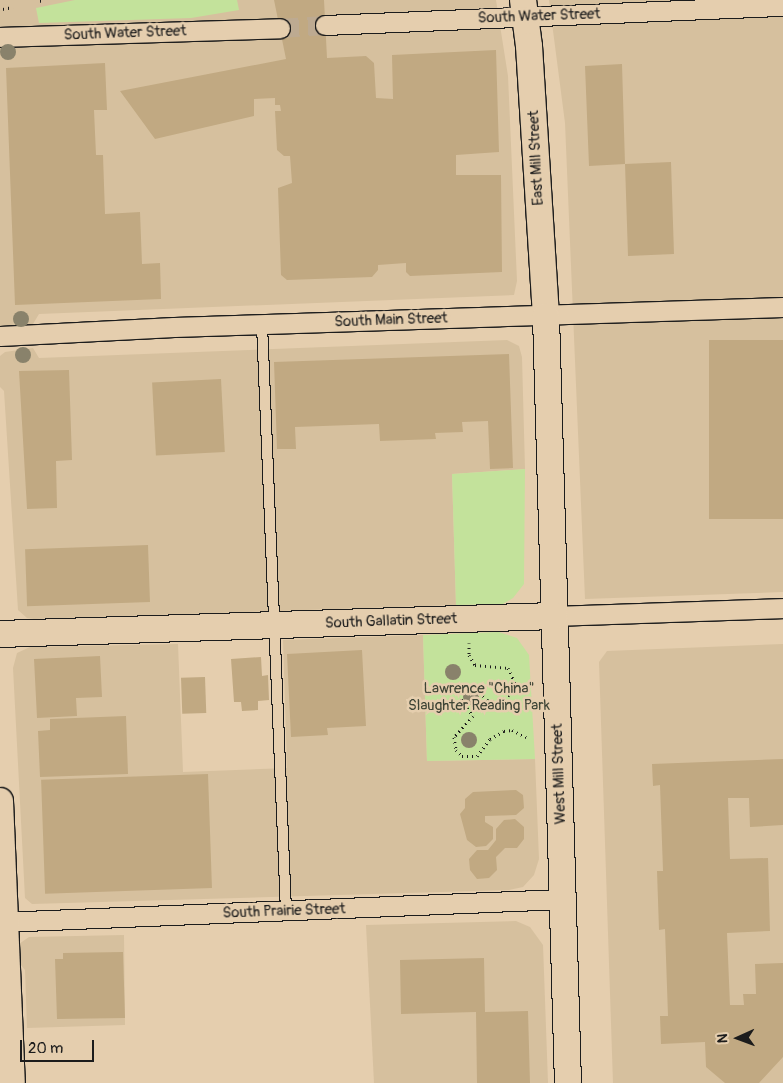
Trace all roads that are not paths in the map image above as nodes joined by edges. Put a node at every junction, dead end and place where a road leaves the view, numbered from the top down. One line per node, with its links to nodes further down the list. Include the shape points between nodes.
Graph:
1 (664, 6): 2 (street, South Water Street); 3 (street, South Water Street)
2 (783, 6)
3 (524, 8): 4 (street, South Water Street); 8 (main road, East Mill Street)
4 (325, 25)
5 (280, 28): 6 (street, South Water Street)
6 (0, 38)
7 (783, 308): 8 (street, South Main Street)
8 (546, 316): 9 (street, South Main Street); 12 (main road, West Mill Street)
9 (262, 324): 10 (street, South Main Street); 13 (lane)
10 (0, 336)
11 (783, 608): 12 (street, South Gallatin Street)
12 (555, 616): 13 (main road, South Gallatin Street); 16 (main road, West Mill Street)
13 (274, 625): 14 (main road, South Gallatin Street); 17 (lane)
14 (0, 634)
15 (0, 801): 18 (main road)
16 (562, 899): 17 (street, South Prairie Street); 20 (main road, West Mill Street)
17 (286, 911): 18 (street, South Prairie Street)
18 (2, 922): 19 (main road)
19 (12, 1083)
20 (568, 1083)

